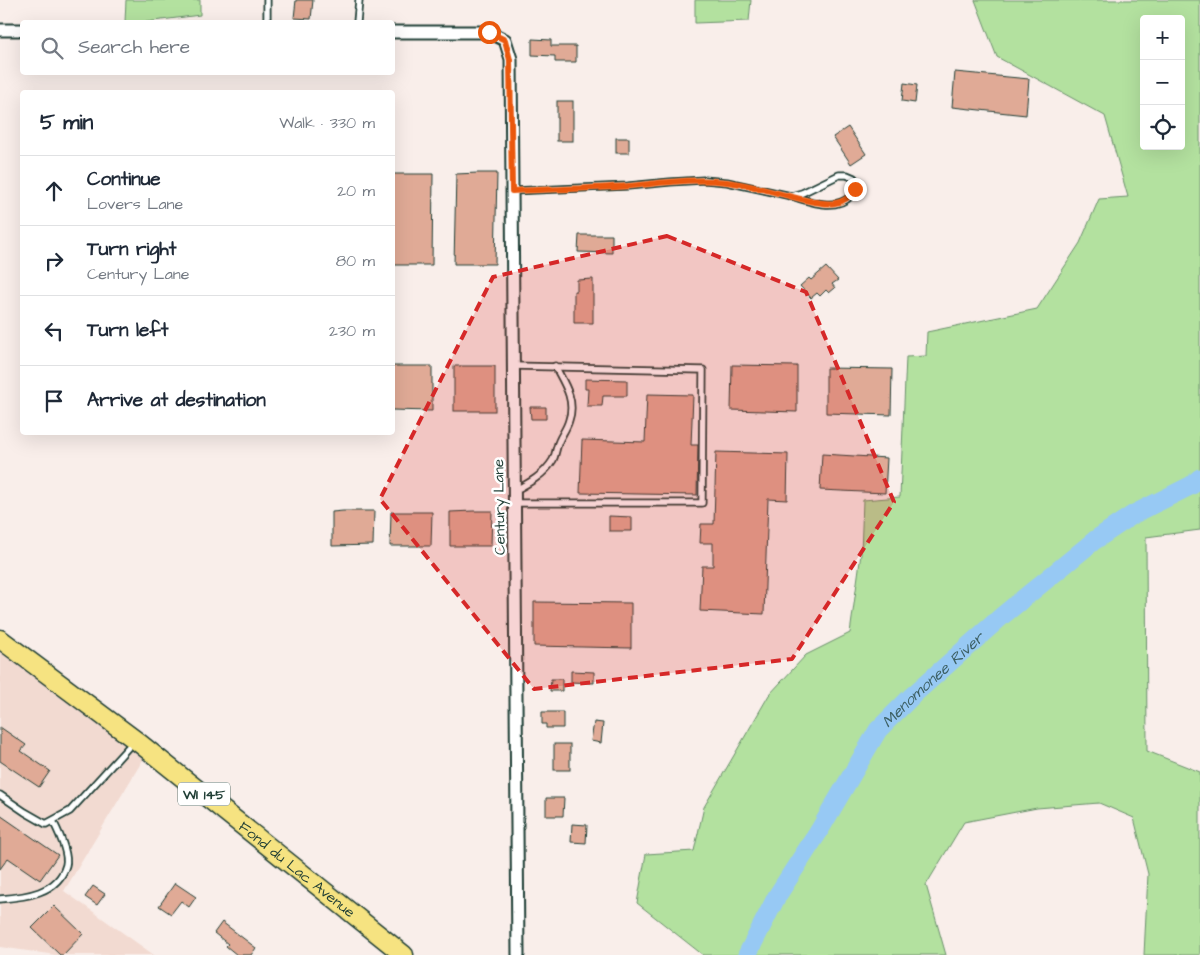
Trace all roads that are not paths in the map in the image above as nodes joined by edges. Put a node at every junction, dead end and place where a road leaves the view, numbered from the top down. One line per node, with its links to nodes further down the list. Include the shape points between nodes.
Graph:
1 (268, 0): 3 (lane)
2 (359, 0): 4 (lane)
3 (266, 20)
4 (357, 20)
5 (0, 30): 6 (street)
6 (20, 30)
7 (395, 32): 8 (street, Century Lane, via 489,32 505,40 510,60)
8 (512, 191): 9 (lane, via 704,180 736,183); 10 (street, Century Lane)
9 (790, 196): 9 (lane, via 839,175 854,178 855,182 852,194 840,203 825,204)
10 (513, 366): 11 (lane); 12 (street, Century Lane)
11 (555, 366): 12 (lane, via 569,392 569,421 554,458); 12 (lane, via 703,370 702,503)
12 (514, 497): 19 (street, Century Lane)
13 (0, 639): 14 (main road, Fond du Lac Avenue / WI 145)
14 (135, 740): 16 (lane, via 70,811); 18 (main road, Fond du Lac Avenue / WI 145)
15 (0, 795): 16 (lane, via 46,824)
16 (53, 821): 17 (lane, via 66,857 66,865 59,877 46,890 25,897)
17 (0, 899)
18 (395, 950)
19 (518, 955)

